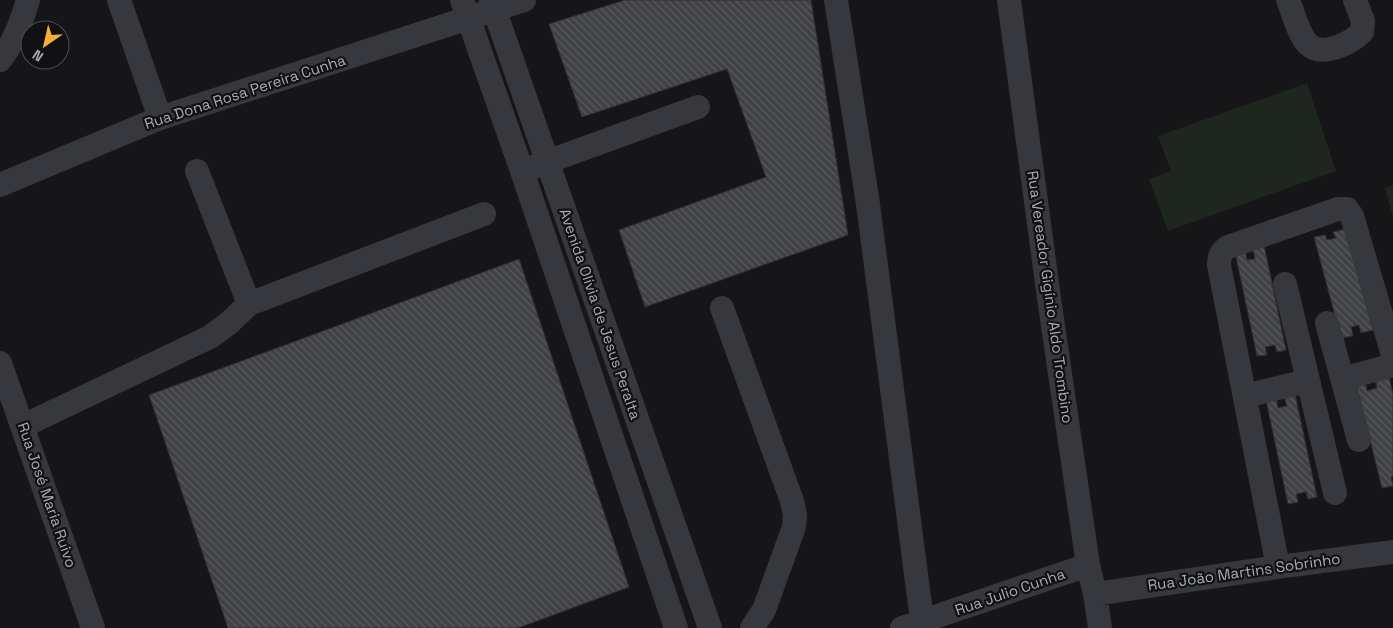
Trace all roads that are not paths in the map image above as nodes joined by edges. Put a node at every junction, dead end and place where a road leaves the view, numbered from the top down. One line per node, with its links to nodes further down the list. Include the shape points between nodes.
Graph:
1 (28, 0): 10 (street, via 22,20)
2 (119, 0): 12 (street)
3 (524, 0): 8 (street, Rua Dona Rosa Pereira Cunha)
4 (836, 0): 35 (street, via 868,204)
5 (1009, 0): 32 (street, Rua Vereador Gigínio Aldo Trombino)
6 (1288, 0): 7 (street, via 1308,45 1330,50 1354,40 1362,32 1363,21)
7 (1355, 0)
8 (492, 5): 9 (street, Rua Dona Rosa Pereira Cunha); 13 (street, Avenida Olívia de Jesus Peralta)
9 (466, 9): 12 (street, Rua Dona Rosa Pereira Cunha); 15 (street, Avenida Olívia de Jesus Peralta)
10 (0, 60)
11 (698, 107): 13 (street)
12 (160, 118): 16 (street, Rua Dona Rosa Pereira Cunha)
13 (546, 161): 15 (street); 38 (street, Avenida Olívia de Jesus Peralta)
14 (197, 171): 19 (street)
15 (522, 171): 37 (street, Avenida Olívia de Jesus Peralta)
16 (0, 185)
17 (484, 214): 19 (street)
18 (1285, 284): 26 (street)
19 (249, 304): 28 (street, via 210,337)
20 (722, 308): 39 (street, via 795,515 794,527 764,610)
21 (1327, 323): 25 (street)
22 (1393, 355): 27 (street, via 1352,216 1347,209 1338,209 1228,247 1219,257)
23 (0, 363): 28 (street, Rua José Maria Ruivo)
24 (1393, 366): 25 (street)
25 (1342, 379): 29 (street)
26 (1307, 381): 27 (street); 30 (street)
27 (1245, 396): 33 (street)
28 (23, 426): 36 (street, Rua José Maria Ruivo)
29 (1359, 440)
30 (1335, 493)
31 (1393, 552): 33 (street, Rua João Martins Sobrinho)
32 (1088, 565): 34 (street, Rua Vereador Gigínio Aldo Trombino); 35 (street, Rua Julio Cunha)
33 (1278, 567): 34 (street, Rua João Martins Sobrinho)
34 (1096, 594): 40 (street, Rua Vereador Gigínio Aldo Trombino)
35 (916, 626)
36 (93, 628)
37 (676, 628)
38 (710, 628)
39 (752, 628)
40 (1100, 628)

